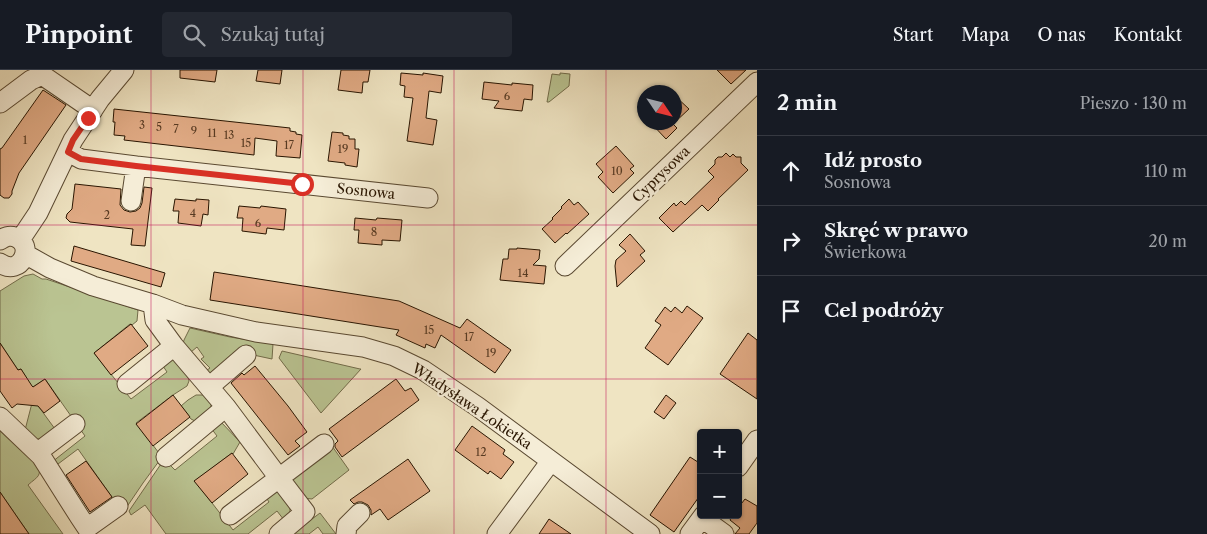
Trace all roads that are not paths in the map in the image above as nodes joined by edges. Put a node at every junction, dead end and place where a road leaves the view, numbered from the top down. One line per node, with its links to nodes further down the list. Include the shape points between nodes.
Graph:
1 (124, 70): 4 (street)
2 (757, 82): 10 (street, Cyprysowa)
3 (0, 102): 4 (street, via 42,75)
4 (93, 110): 5 (street)
5 (68, 152): 6 (street, Sosnowa, via 81,159); 9 (street, via 38,213)
6 (136, 166): 7 (street, Sosnowa); 8 (street)
7 (428, 198)
8 (131, 201)
9 (11, 239): 11 (street, via 22,260 17,265); 12 (street, Władysława Łokietka, via 50,268)
10 (565, 266)
11 (2, 267)
12 (153, 304): 13 (street, via 155,320); 24 (street, Władysława Łokietka, via 182,315 256,332 363,347 394,356 423,370)
13 (174, 346): 15 (street); 16 (street)
14 (246, 355): 16 (street)
15 (127, 384)
16 (209, 386): 17 (street)
17 (226, 408): 23 (street); 26 (street)
18 (0, 417): 22 (street)
19 (75, 424): 22 (street)
20 (757, 440): 25 (street)
21 (324, 444): 26 (street)
22 (38, 452): 27 (street, via 88,528)
23 (166, 457)
24 (551, 461): 34 (street); 35 (street, Władysława Łokietka)
25 (742, 461)
26 (279, 478): 29 (street); 32 (street, via 305,512)
27 (118, 506)
28 (360, 514): 33 (street, via 347,526)
29 (230, 515)
30 (701, 519): 36 (street)
31 (706, 519): 37 (street)
32 (279, 534)
33 (346, 534)
34 (497, 534)
35 (650, 534)
36 (690, 534)
37 (724, 534)

